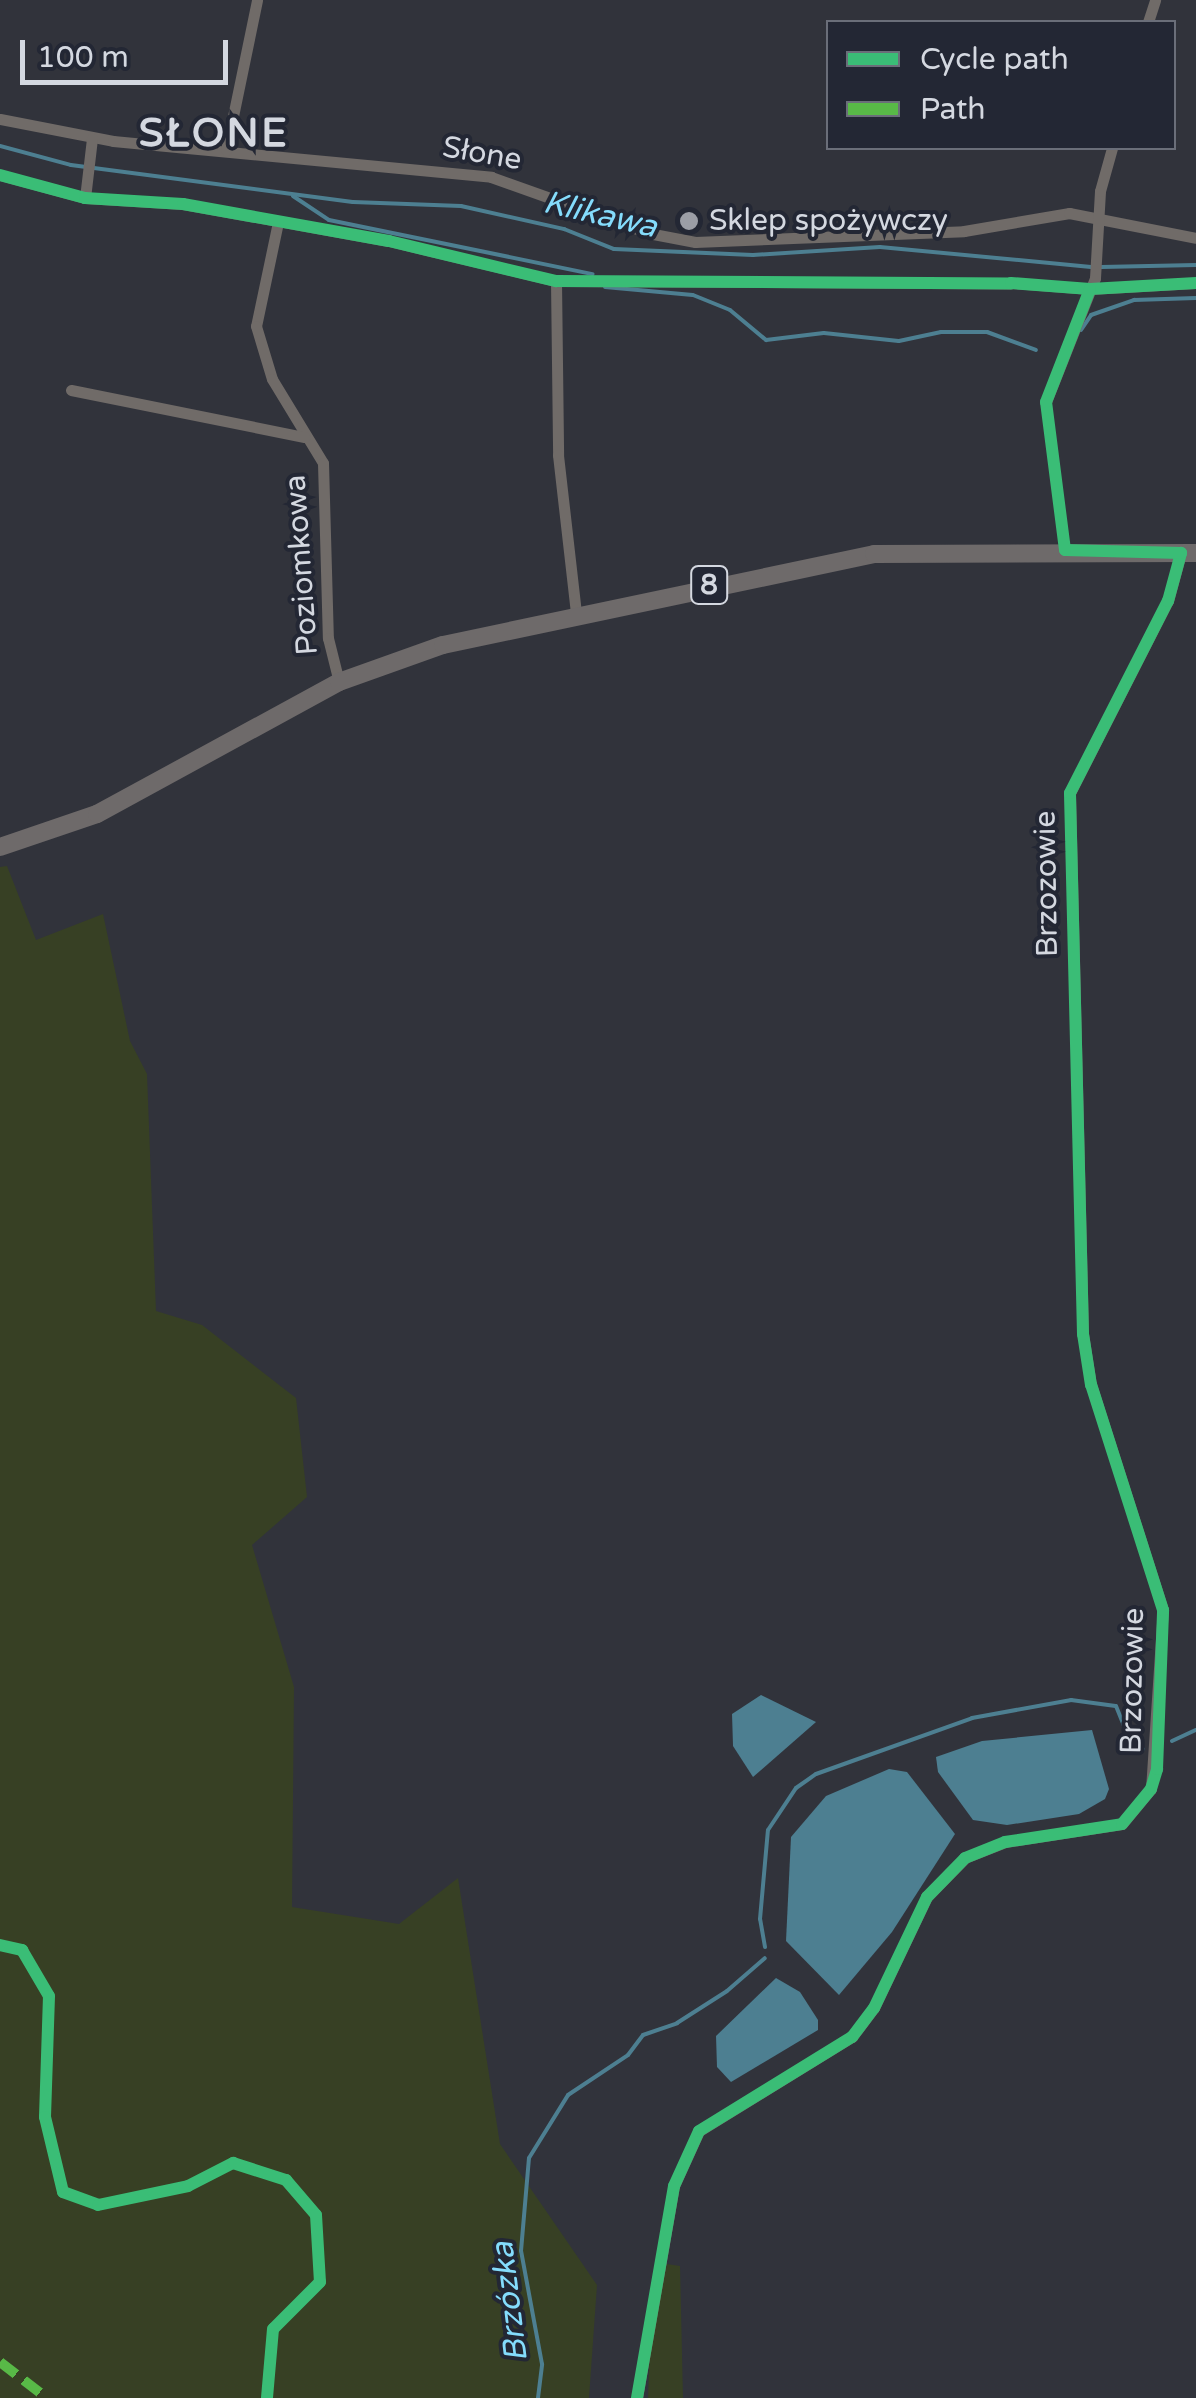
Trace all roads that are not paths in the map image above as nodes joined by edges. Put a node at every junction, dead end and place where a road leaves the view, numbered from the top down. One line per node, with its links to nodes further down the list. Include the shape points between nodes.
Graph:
1 (257, 0): 4 (street)
2 (0, 119): 3 (street, Słone)
3 (92, 138): 4 (street, Słone); 7 (street)
4 (226, 150): 8 (street, Słone, via 491,177 648,233 695,242 964,231 1069,213)
5 (1112, 150): 8 (street)
6 (0, 174): 7 (street)
7 (85, 198): 9 (street, via 183,204)
8 (1098, 216): 10 (street, Słone, via 1147,233); 13 (street, via 1102,246)
9 (278, 222): 11 (street); 16 (street, Poziomkowa, via 256,326 272,379)
10 (1196, 238)
11 (556, 281): 13 (street); 18 (street, via 558,456)
12 (1196, 283): 13 (street)
13 (1093, 284): 15 (street)
14 (71, 390): 16 (street)
15 (1046, 402)
16 (304, 438): 19 (street, Poziomkowa, via 323,464 328,491 328,638)
17 (1188, 553): 18 (highway, 8, via 874,554); 21 (street, Brzozowie, via 1070,793 1083,1334 1091,1385 1163,1610 1154,1779 1122,1824 1006,1842 965,1858 927,1898 874,2008 852,2037 699,2131 674,2186)
18 (576, 613): 19 (highway, 8, via 443,645)
19 (339, 682): 20 (highway, 8, via 98,814)
20 (0, 847)
21 (637, 2398)

